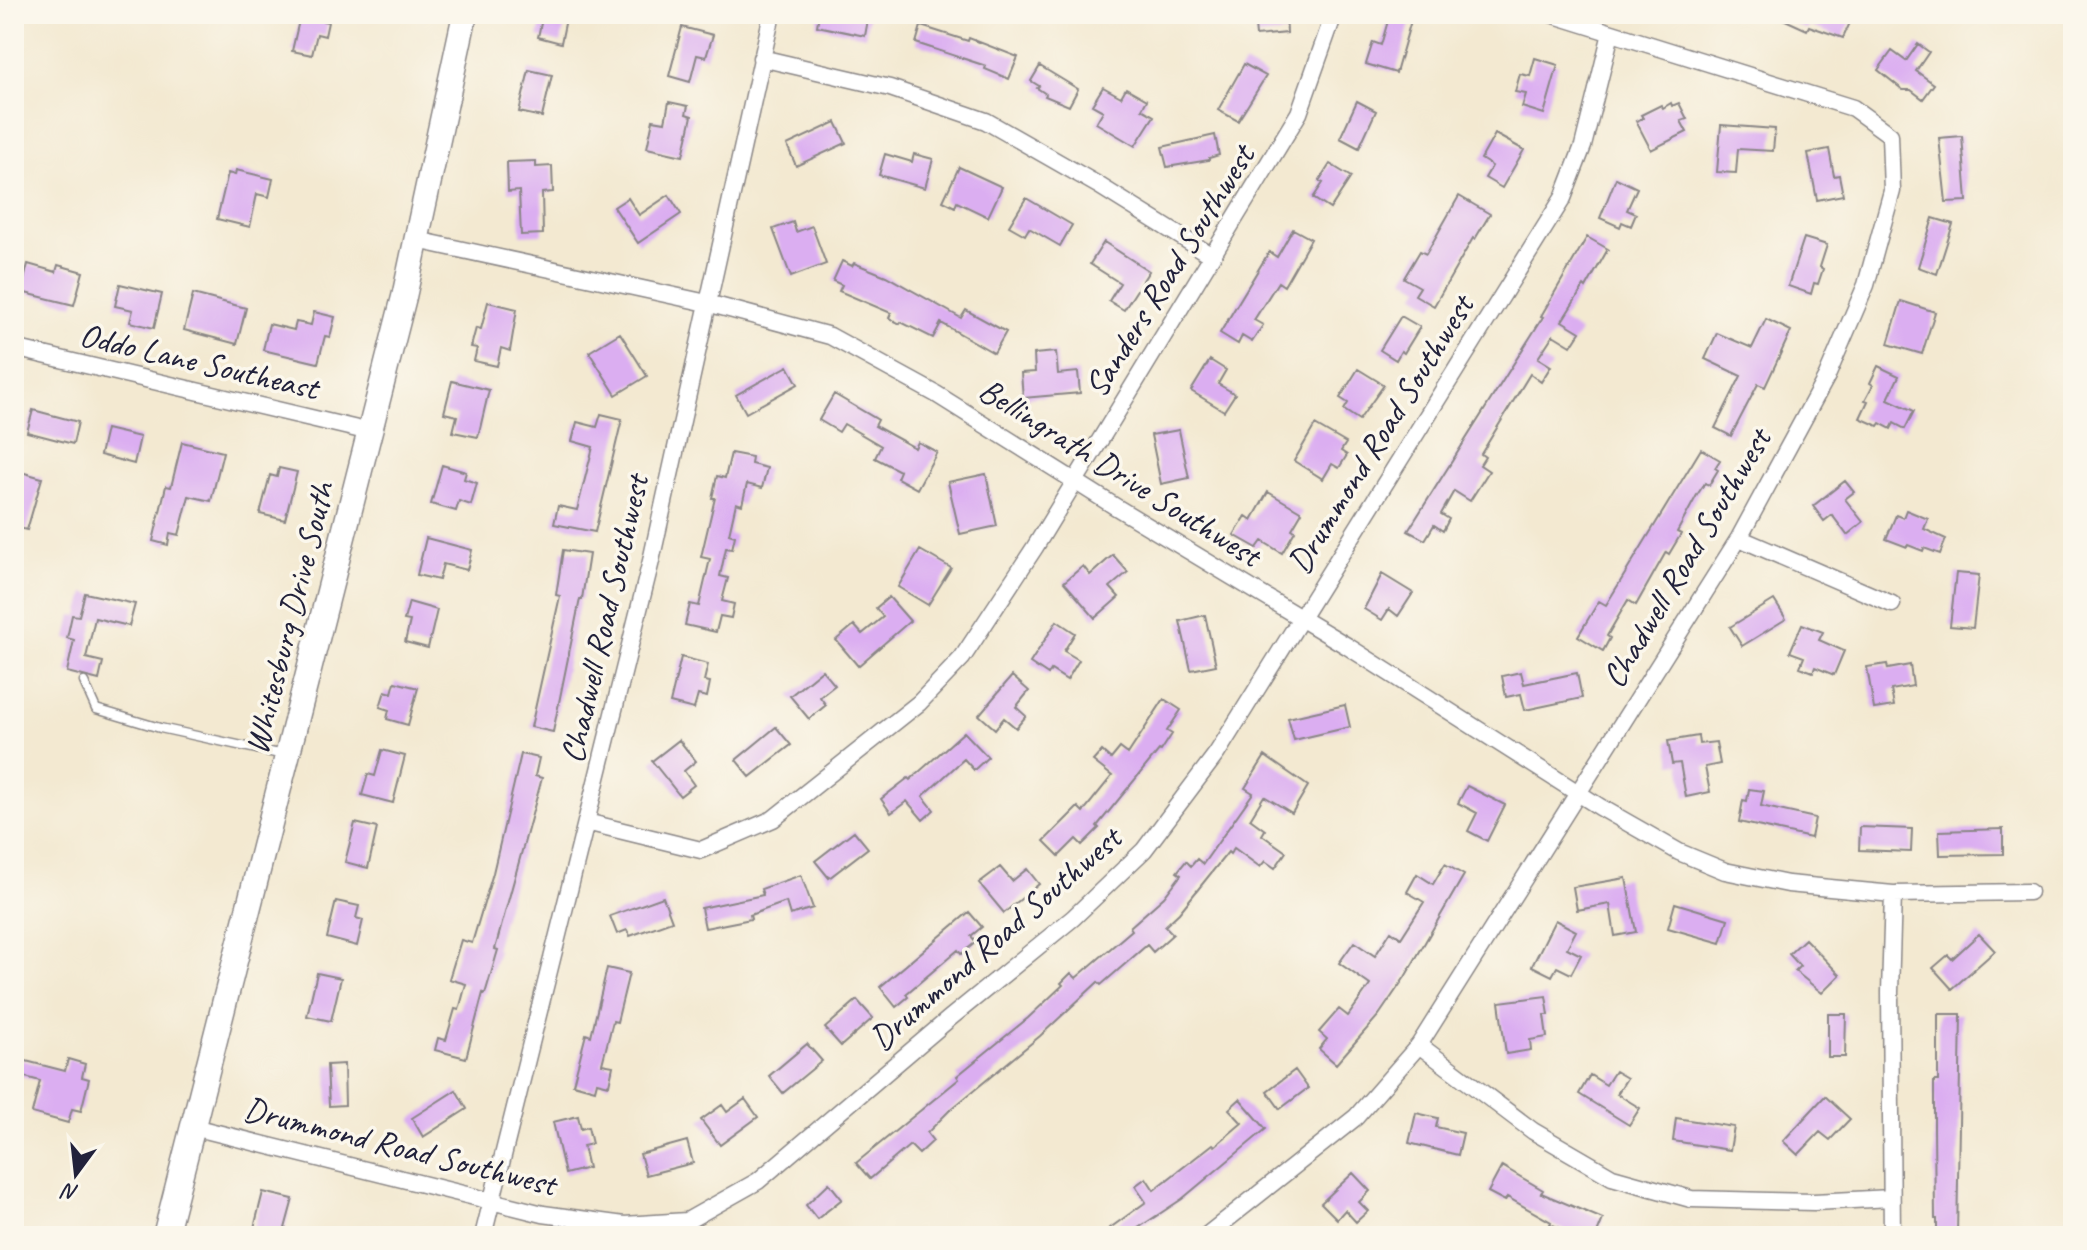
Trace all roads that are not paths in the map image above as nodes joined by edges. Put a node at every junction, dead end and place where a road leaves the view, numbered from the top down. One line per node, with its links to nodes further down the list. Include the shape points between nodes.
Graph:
1 (465, 14): 7 (main road, Whitesburg Drive South)
2 (772, 14): 6 (street, Chadwell Road Southwest)
3 (1334, 14): 8 (street, Sanders Road Southwest, via 1299,113)
4 (1551, 14): 5 (street, Chadwell Road Southwest)
5 (1611, 33): 13 (street, Chadwell Road Southwest, via 1853,108 1890,135 1892,191 1866,285 1827,376); 15 (street, Drummond Road Southwest, via 1583,146 1563,198)
6 (761, 58): 8 (street, via 890,88 986,121); 9 (street, Chadwell Road Southwest)
7 (417, 240): 9 (street, Bellingrath Drive Southwest); 11 (main road, Whitesburg Drive South)
8 (1212, 256): 12 (street, Sanders Road Southwest)
9 (707, 303): 12 (street, Bellingrath Drive Southwest, via 830,336 936,394); 19 (street, Chadwell Road Southwest, via 651,561)
10 (14, 348): 11 (street, Oddo Lane Southeast)
11 (370, 432): 17 (main road, Whitesburg Drive South)
12 (1075, 481): 15 (street, Bellingrath Drive Southwest); 19 (street, Sanders Road Southwest, via 962,658 919,703 773,819 701,850)
13 (1739, 538): 14 (street); 18 (street, Chadwell Road Southwest)
14 (1892, 604)
15 (1301, 618): 18 (street, Bellingrath Drive Southwest); 26 (street, Drummond Road Southwest, via 1217,753 1144,850 1073,918 758,1181)
16 (84, 682): 17 (lane, via 96,709)
17 (289, 756): 23 (main road, Whitesburg Drive South)
18 (1578, 791): 21 (street, Bellingrath Drive Southwest, via 1679,852 1725,871 1788,884); 22 (street, Chadwell Road Southwest)
19 (586, 822): 25 (street, Chadwell Road Southwest)
20 (2029, 892): 21 (street, Bellingrath Drive Southwest)
21 (1893, 894): 24 (street)
22 (1419, 1045): 24 (street, via 1533,1131 1612,1177 1691,1199); 29 (street, Chadwell Road Southwest, via 1356,1117)
23 (193, 1127): 25 (street, Drummond Road Southwest); 27 (main road, Whitesburg Drive South)
24 (1891, 1198): 30 (street)
25 (492, 1200): 26 (street, Drummond Road Southwest, via 543,1214); 28 (street, Chadwell Road Southwest)
26 (689, 1228)
27 (165, 1236)
28 (483, 1236)
29 (1206, 1236)
30 (1892, 1236)

